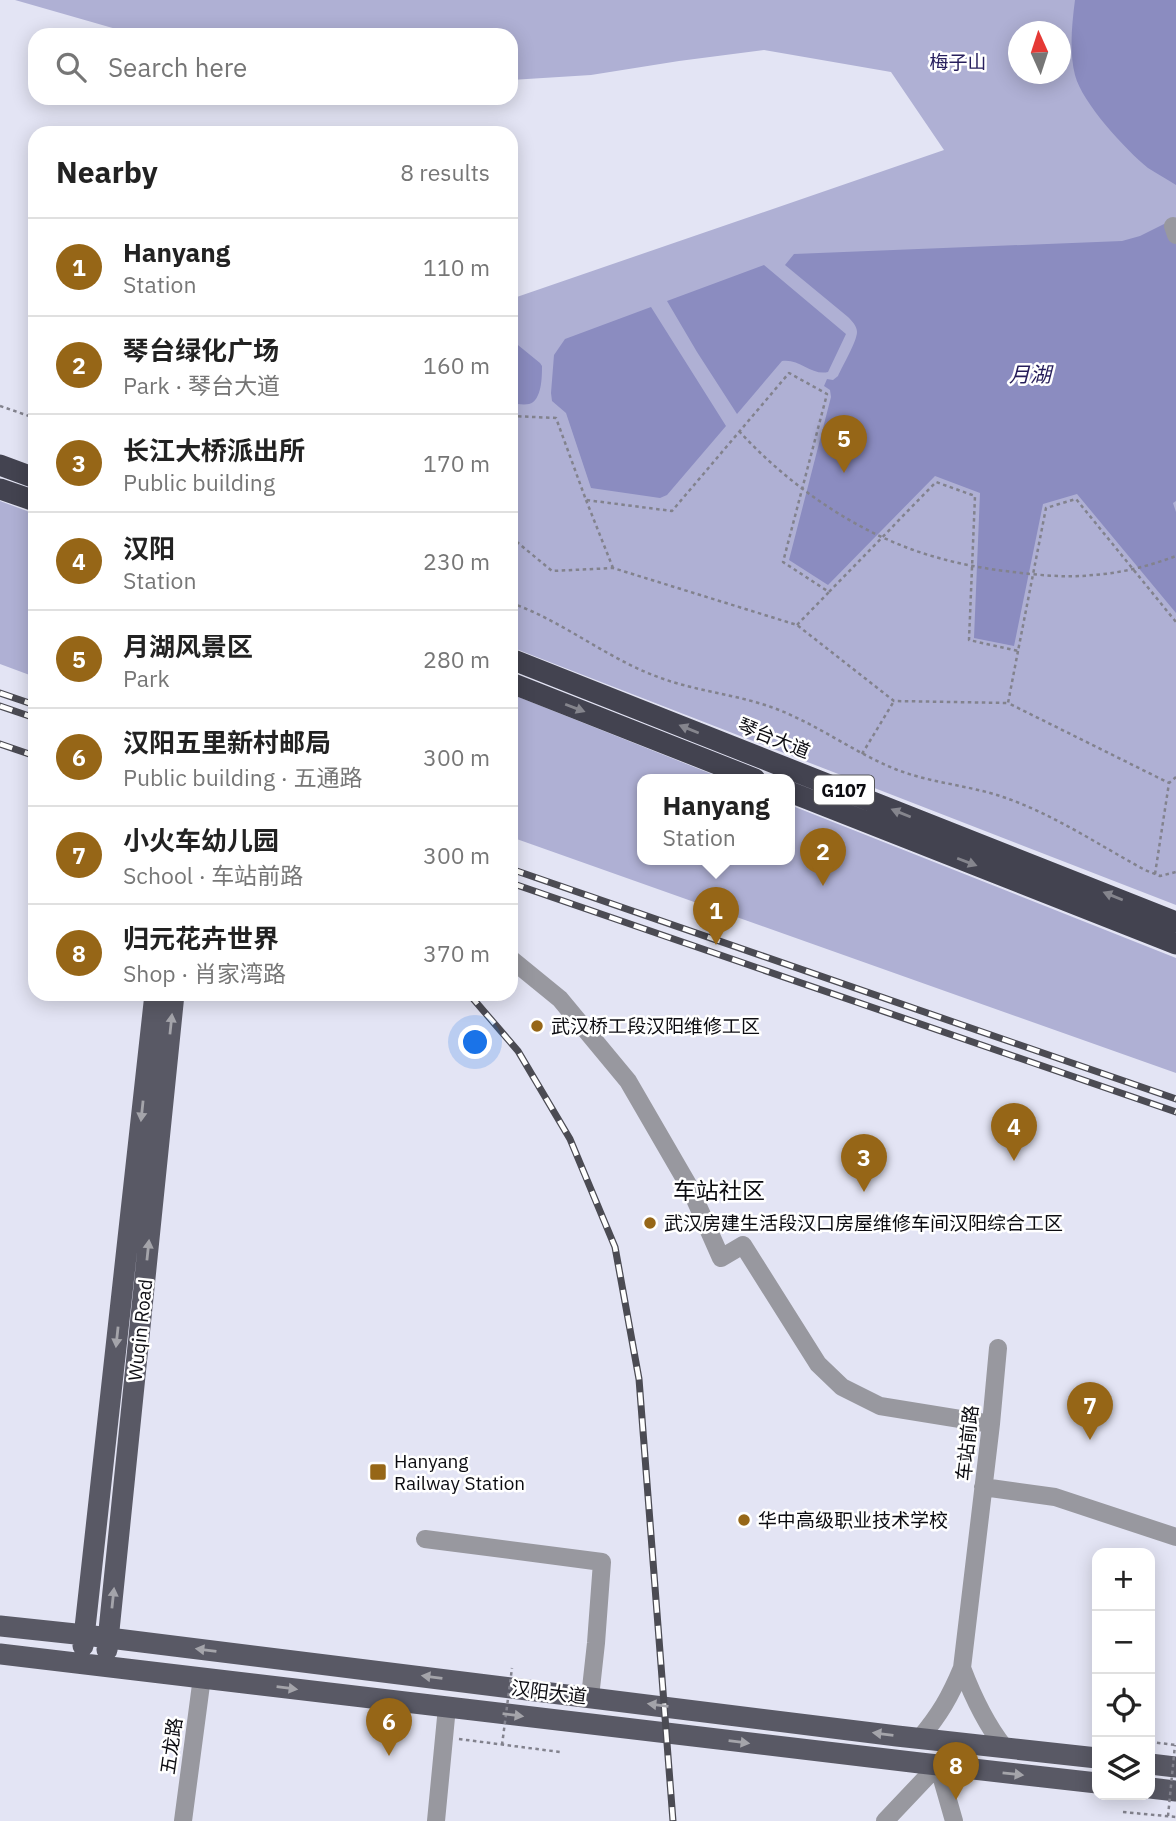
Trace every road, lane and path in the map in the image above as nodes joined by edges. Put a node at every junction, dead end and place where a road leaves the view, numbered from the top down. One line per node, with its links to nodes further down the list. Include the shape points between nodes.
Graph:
1 (0, 406): 2 (path)
2 (28, 416)
3 (518, 416): 10 (path, via 556,418)
4 (739, 431): 8 (path); 8 (path, via 789,373 827,394); 10 (path, via 672,511)
5 (0, 465): 6 (highway)
6 (28, 475)
7 (0, 489): 9 (highway)
8 (802, 489): 11 (path); 18 (path, via 783,562)
9 (28, 499)
10 (586, 500): 15 (path)
11 (883, 537): 14 (path); 14 (path, via 936,482 975,496); 18 (path)
12 (518, 543): 15 (path, via 552,571)
13 (1176, 556): 16 (path)
14 (975, 566): 17 (path); 22 (path, via 969,640)
15 (613, 568): 21 (path)
16 (1132, 569): 17 (path, via 1080,576); 17 (path, via 1076,499 1046,508); 20 (path)
17 (1031, 574): 22 (path)
18 (829, 592): 21 (path)
19 (518, 606): 27 (path, via 656,677 775,709)
20 (1176, 622)
21 (797, 625): 25 (path)
22 (1018, 651): 26 (path)
23 (518, 662): 34 (highway, 琴台大道 / G107, one-way to 23)
24 (518, 686): 28 (highway, one-way to 28)
25 (894, 701): 26 (path); 27 (path)
26 (1008, 703): 30 (path)
27 (862, 754): 33 (path, via 902,772 1026,805)
28 (742, 774)
29 (1176, 777): 30 (path)
30 (1170, 783): 33 (path)
31 (795, 794): 35 (highway, G107, one-way to 35)
32 (1176, 872): 33 (path)
33 (1155, 874)
34 (1176, 922)
35 (1176, 944)
36 (518, 965): 40 (street, via 560,999 628,1081 691,1188 721,1258 743,1245 818,1364 842,1387 880,1406)
37 (154, 1001): 45 (main road, Wuqin Road, one-way to 45)
38 (173, 1001): 46 (main road, Wuqin Road, one-way to 38)
39 (998, 1348): 40 (street, 车站前路)
40 (991, 1424): 41 (street, 车站前路)
41 (984, 1487): 42 (street, via 1055,1497); 51 (street, 车站前路)
42 (1176, 1537)
43 (425, 1539): 53 (street, via 602,1562)
44 (0, 1626): 45 (main road, 汉阳大道)
45 (85, 1634): 46 (main road, 汉阳大道); 48 (main road, Wuqin Road)
46 (109, 1638): 49 (main road, Wuqin Road); 53 (main road, 汉阳大道, one-way to 46)
47 (0, 1654): 48 (main road, 汉阳大道)
48 (81, 1664): 49 (main road, 汉阳大道)
49 (106, 1666): 52 (main road, 汉阳大道)
50 (512, 1668): 58 (path, bridge)
51 (962, 1668): 56 (street, via 951,1695); 60 (street, via 991,1731)
52 (202, 1677): 54 (main road, 汉阳大道, one-way to 54); 72 (street, 五龙路)
53 (590, 1697): 56 (main road, 汉阳大道, one-way to 53)
54 (447, 1707): 63 (main road, 汉阳大道, one-way to 63); 73 (street)
55 (450, 1738): 58 (path)
56 (920, 1738): 60 (main road, 汉阳大道)
57 (1155, 1743): 59 (path)
58 (502, 1745): 61 (path)
59 (1176, 1745): 70 (path, bridge)
60 (1004, 1747): 62 (main road, 汉阳大道)
61 (560, 1752)
62 (1092, 1757)
63 (938, 1765): 66 (main road, 汉阳大道, one-way to 66); 74 (street); 75 (street)
64 (1155, 1765): 65 (main road)
65 (1176, 1767)
66 (1092, 1782)
67 (1155, 1789): 68 (main road)
68 (1176, 1791)
69 (1123, 1812): 70 (path)
70 (1168, 1816): 71 (path, bridge)
71 (1176, 1817)
72 (183, 1821)
73 (436, 1821)
74 (885, 1821)
75 (954, 1821)

